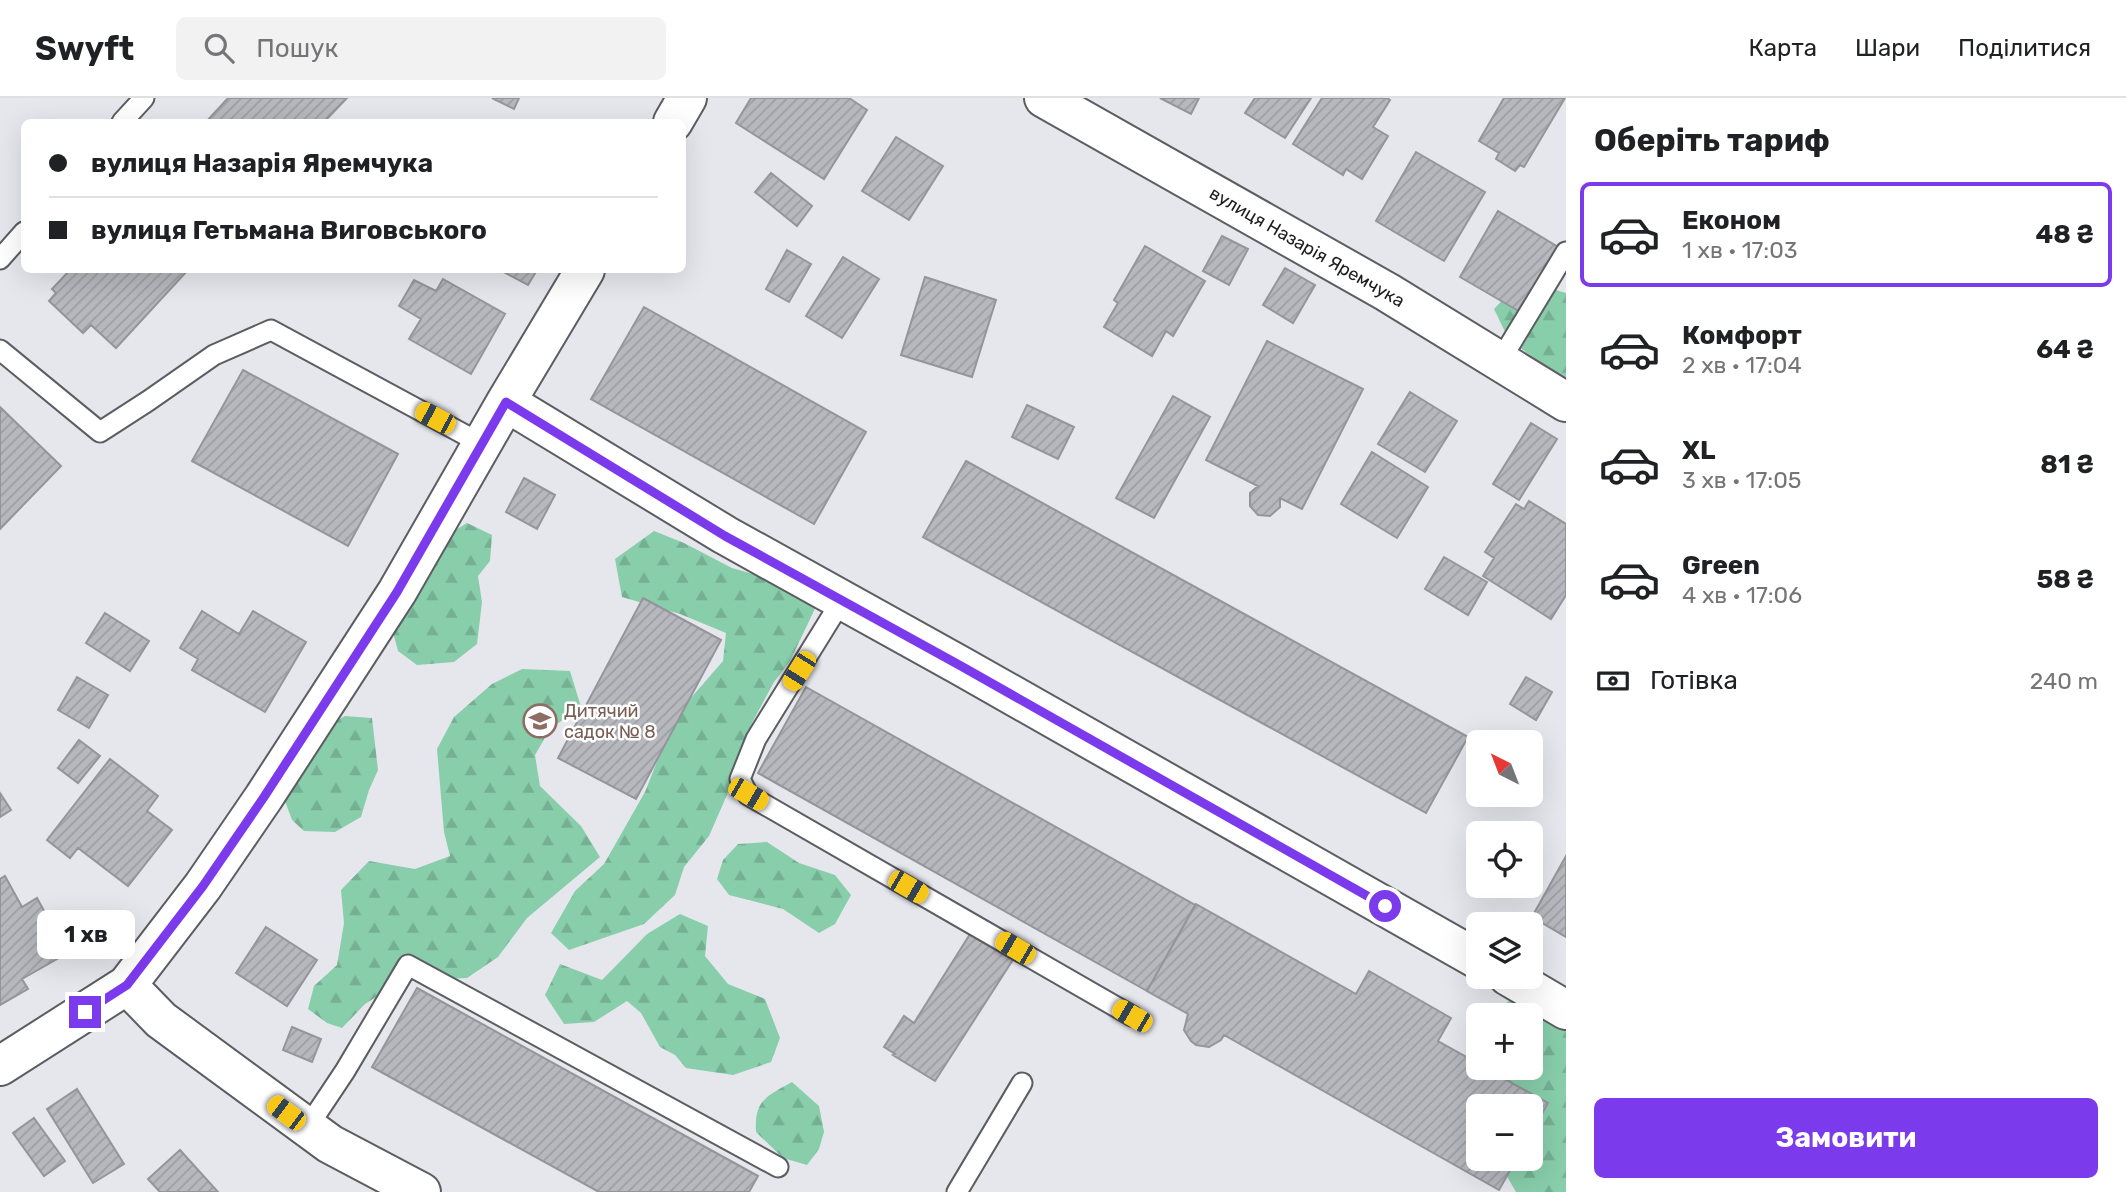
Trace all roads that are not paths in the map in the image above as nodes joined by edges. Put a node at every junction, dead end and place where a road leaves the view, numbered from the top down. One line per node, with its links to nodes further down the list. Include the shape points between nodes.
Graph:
1 (144, 98): 4 (lane)
2 (687, 98): 5 (street)
3 (1044, 98): 11 (street, вулиця Назарія Яремчука)
4 (125, 119)
5 (675, 119)
6 (21, 235): 8 (lane)
7 (1566, 253): 11 (lane)
8 (0, 259)
9 (583, 273): 12 (street)
10 (0, 350): 14 (lane, via 100,432 214,355 271,330)
11 (1500, 361): 13 (street, вулиця Назарія Яремчука)
12 (506, 402): 14 (street); 15 (street, via 725,536)
13 (1566, 402)
14 (482, 444): 17 (street, via 397,592 271,785 203,886)
15 (842, 600): 16 (street); 20 (lane, via 756,739 740,779 748,794)
16 (1466, 953)
17 (127, 985): 21 (street); 23 (street, via 161,1020)
18 (1530, 989): 19 (street)
19 (1566, 1010)
20 (1132, 1016)
21 (0, 1066)
22 (1022, 1083): 26 (lane)
23 (307, 1128): 24 (lane, via 408,965); 25 (street)
24 (778, 1167)
25 (421, 1192)
26 (957, 1192)

